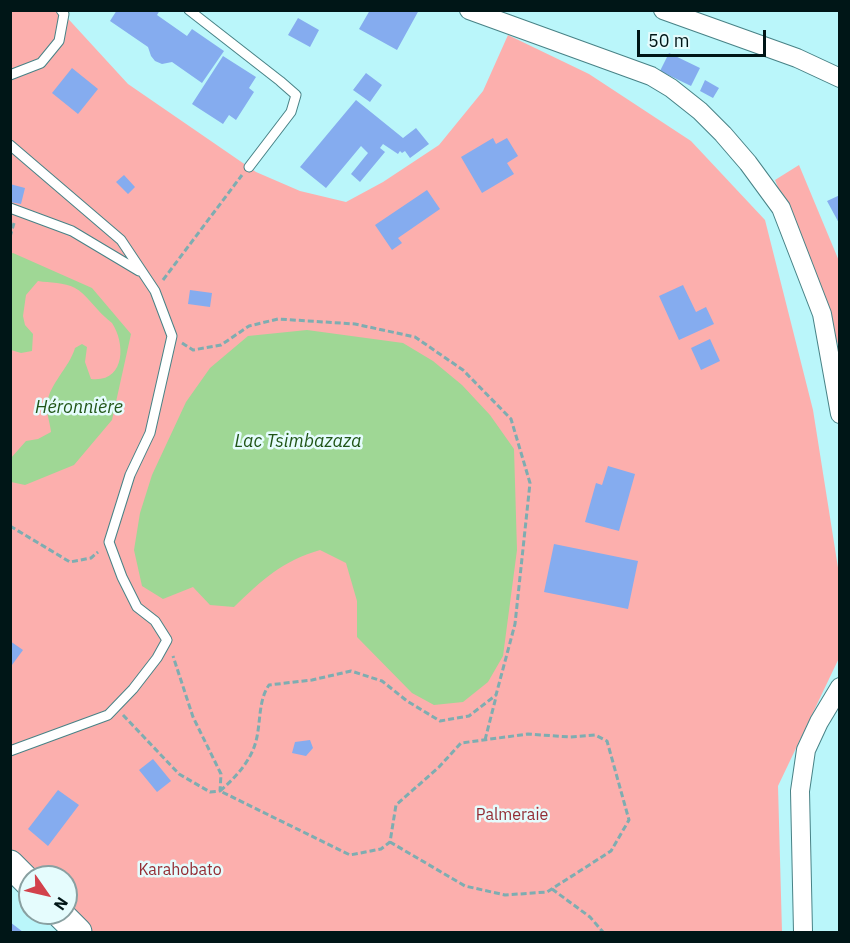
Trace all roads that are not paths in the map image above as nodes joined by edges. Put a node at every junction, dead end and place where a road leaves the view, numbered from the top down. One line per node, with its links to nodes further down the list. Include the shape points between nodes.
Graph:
1 (61, 10): 5 (lane, via 64,14 59,41 41,63)
2 (469, 10): 11 (street, via 651,76 700,111 723,134 781,208 822,314)
3 (663, 10): 6 (street, via 797,58)
4 (196, 12): 8 (lane, via 296,95 291,112)
5 (10, 75)
6 (840, 78)
7 (10, 145): 10 (lane, via 120,240)
8 (249, 167)
9 (10, 208): 10 (lane, via 72,231)
10 (143, 274): 13 (lane, via 155,291 172,336 150,433 130,475 109,542 137,607 155,621 167,640 157,658 108,715)
11 (840, 414)
12 (840, 687): 14 (street, via 806,750 800,791)
13 (10, 751)
14 (803, 933)

